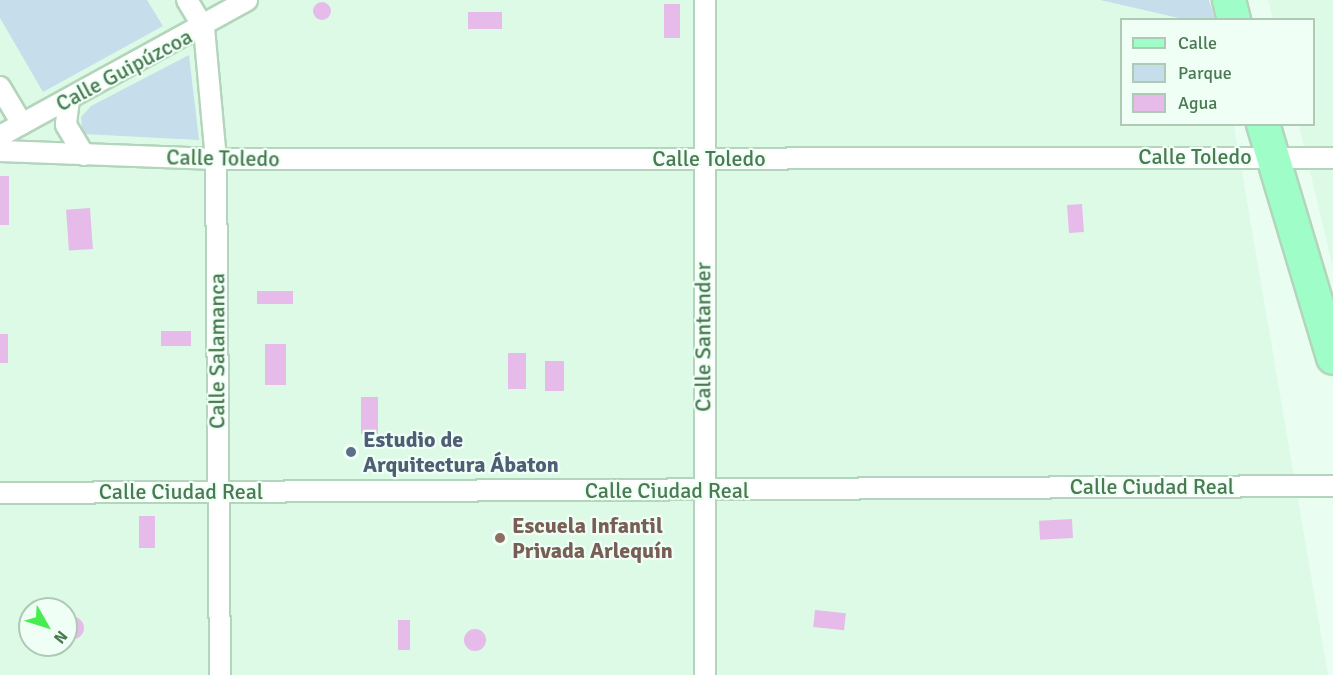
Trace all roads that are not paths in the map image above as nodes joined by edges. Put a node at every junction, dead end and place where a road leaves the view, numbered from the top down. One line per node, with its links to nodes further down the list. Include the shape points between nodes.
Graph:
1 (187, 0): 6 (street)
2 (246, 0): 6 (street, Calle Guipúzcoa)
3 (705, 0): 17 (street, Calle Santander)
4 (1228, 0): 5 (main road)
5 (1233, 18)
6 (204, 28): 8 (street, Calle Guipúzcoa); 16 (street, Calle Salamanca)
7 (0, 87): 9 (street)
8 (69, 99): 9 (street, Calle Guipúzcoa); 13 (street, via 66,125)
9 (22, 124): 11 (street, Calle Guipúzcoa)
10 (1264, 126): 14 (main road)
11 (0, 136)
12 (0, 152): 13 (street, Calle Toledo)
13 (84, 155): 16 (street, Calle Toledo)
14 (1272, 157): 15 (street, Calle Toledo); 17 (street, Calle Toledo); 18 (main road)
15 (1333, 158)
16 (216, 159): 17 (street, Calle Toledo); 21 (street, Calle Salamanca)
17 (702, 159): 20 (street, Calle Santander)
18 (1333, 358)
19 (1333, 486): 20 (street, Calle Ciudad Real)
20 (703, 491): 21 (street, Calle Ciudad Real); 24 (street, Calle Santander)
21 (217, 492): 22 (street, Calle Ciudad Real); 23 (street, Calle Salamanca)
22 (0, 493)
23 (220, 675)
24 (705, 675)

